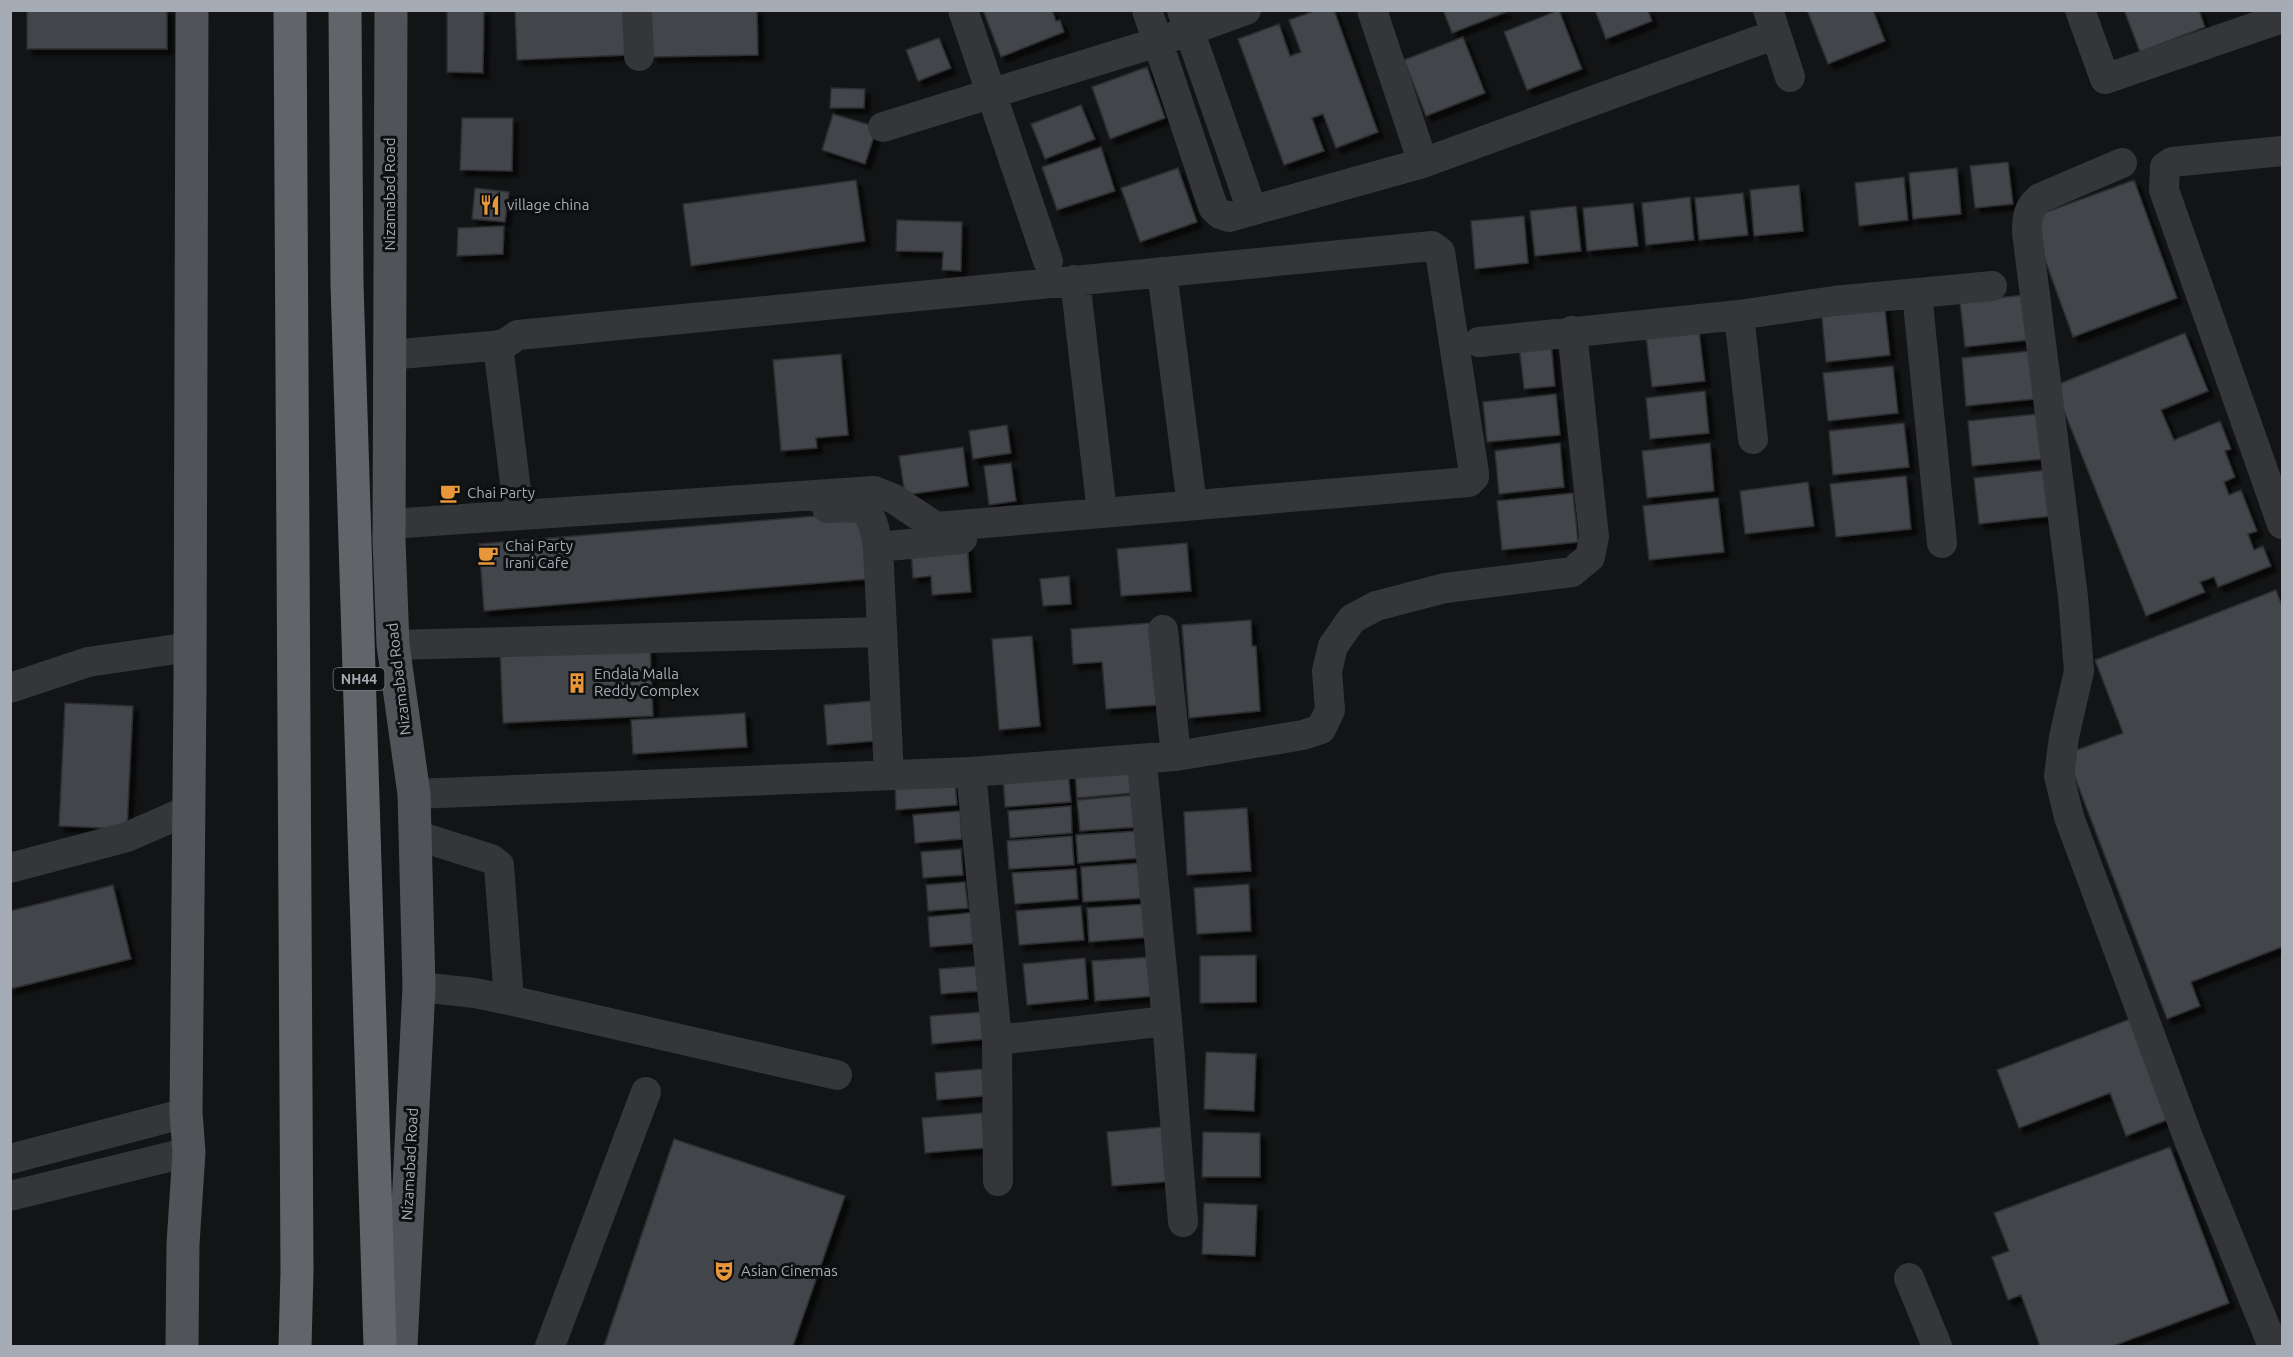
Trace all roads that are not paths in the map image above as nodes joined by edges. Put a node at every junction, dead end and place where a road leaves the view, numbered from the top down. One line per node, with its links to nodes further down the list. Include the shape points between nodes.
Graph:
1 (192, 10): 45 (main road)
2 (290, 10): 70 (highway)
3 (345, 10): 68 (highway, Nizamabad Road / NH44, via 347,284)
4 (391, 10): 32 (main road, Nizamabad Road)
5 (637, 10): 15 (street)
6 (963, 10): 17 (street)
7 (1147, 10): 14 (street)
8 (1246, 10): 12 (street)
9 (1372, 10): 20 (street)
10 (2080, 10): 11 (street, via 2105,79)
11 (2283, 18)
12 (1186, 21): 14 (street); 22 (street)
13 (1772, 22): 16 (street); 20 (street)
14 (1158, 42): 17 (street); 22 (street, via 1213,207 1229,217)
15 (639, 56)
16 (1790, 77)
17 (992, 95): 18 (street); 23 (street)
18 (883, 127)
19 (2283, 151): 38 (street, via 2172,162 2165,167 2163,176 2164,190)
20 (1423, 163): 22 (street)
21 (2122, 163): 73 (street, via 2040,198 2027,216 2079,671 2064,737 2060,776 2069,816 2185,1129)
22 (1252, 210)
23 (1048, 261)
24 (1162, 272): 25 (street); 35 (street); 35 (street, via 1436,248 1440,252 1474,473 1469,482)
25 (1075, 280): 31 (street, via 518,335); 36 (street)
26 (1992, 286): 27 (street)
27 (1917, 293): 28 (street); 40 (street)
28 (1739, 315): 29 (street); 33 (street)
29 (1572, 331): 30 (street); 47 (street, via 1594,537 1590,557 1572,572 1445,588 1376,606 1352,619 1333,646 1327,671 1330,710 1322,729)
30 (1479, 342)
31 (498, 345): 32 (street); 37 (street)
32 (389, 354): 39 (main road, Nizamabad Road)
33 (1753, 439)
34 (1431, 496): 41 (street)
35 (1192, 505): 36 (street)
36 (1102, 512): 37 (street, via 936,527 894,499 874,491)
37 (519, 515): 39 (street)
38 (2283, 524)
39 (389, 532): 41 (street, via 853,506 870,515); 44 (main road, Nizamabad Road)
40 (1942, 543)
41 (878, 547): 43 (street)
42 (1164, 630): 47 (street)
43 (881, 632): 44 (street); 50 (street)
44 (393, 645): 51 (main road, Nizamabad Road)
45 (190, 647): 46 (street, via 88,662); 52 (main road)
46 (10, 688)
47 (1176, 756): 48 (street)
48 (1139, 759): 49 (street); 57 (street)
49 (971, 772): 50 (street); 58 (street)
50 (889, 775): 51 (street)
51 (414, 794): 53 (main road, Nizamabad Road)
52 (189, 810): 54 (street, via 127,837); 61 (main road)
53 (415, 835): 55 (main road, Nizamabad Road); 56 (street, via 499,865)
54 (10, 868)
55 (419, 987): 56 (street); 68 (main road, Nizamabad Road)
56 (509, 1000): 59 (street)
57 (1167, 1021): 58 (street); 66 (street)
58 (997, 1040): 64 (street)
59 (837, 1075)
60 (646, 1092): 71 (street)
61 (186, 1113): 62 (main road); 63 (street)
62 (189, 1152): 65 (street); 69 (main road)
63 (20, 1156): 65 (street)
64 (998, 1181)
65 (22, 1193)
66 (1183, 1222)
67 (1909, 1278): 72 (street)
68 (390, 1344)
69 (182, 1347)
70 (295, 1347)
71 (550, 1347)
72 (1937, 1347)
73 (2273, 1347)

